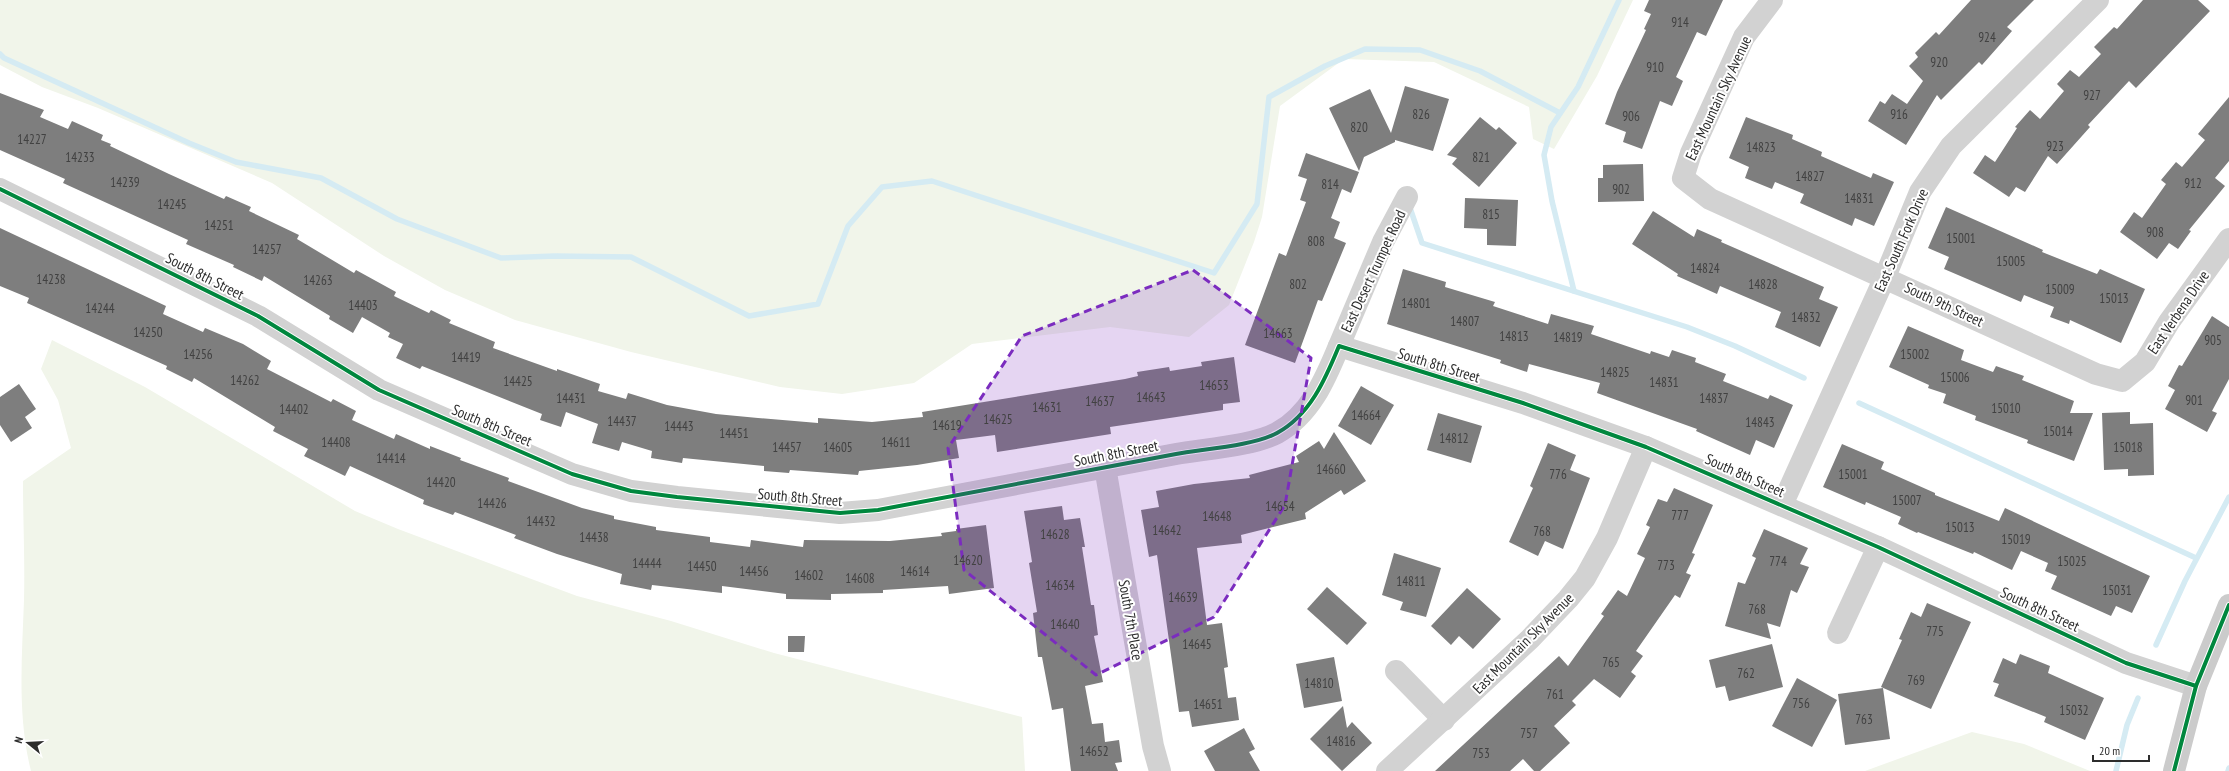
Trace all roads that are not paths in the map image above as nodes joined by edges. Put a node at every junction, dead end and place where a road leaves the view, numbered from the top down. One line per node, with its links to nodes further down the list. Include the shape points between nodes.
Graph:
1 (1772, 0): 3 (street, East Mountain Sky Avenue, via 1744,37 1691,153)
2 (2098, 0): 7 (street, East South Fork Drive, via 1951,146 1920,192)
3 (1683, 178): 7 (street, South 9th Street, via 1710,199)
4 (0, 189): 11 (street, South 8th Street, via 258,316 379,390 572,474 631,491 840,513 878,510)
5 (1407, 197): 8 (street, East Desert Trumpet Road, via 1384,242)
6 (2229, 239): 9 (street, East Verbena Drive, via 2169,322 2144,362)
7 (1885, 277): 9 (street, South 9th Street, via 2096,374); 12 (street, East South Fork Drive)
8 (1339, 346): 10 (street, South 8th Street, via 1523,403); 11 (street, South 8th Street, via 1325,380 1304,412 1276,434 1245,443)
9 (2122, 381)
10 (1646, 446): 12 (street, South 8th Street); 18 (street, East Mountain Sky Avenue, via 1607,538 1584,578 1530,639)
11 (1105, 467): 19 (street, South 7th Place)
12 (1782, 505): 13 (street, South 8th Street)
13 (1878, 547): 15 (street); 17 (street, South 8th Street, via 2126,663)
14 (2229, 605): 17 (main road)
15 (1838, 633)
16 (1396, 671): 18 (street)
17 (2196, 686): 21 (main road)
18 (1444, 720): 20 (street, East Mountain Sky Avenue)
19 (1160, 771)
20 (1387, 771)
21 (2174, 771)

